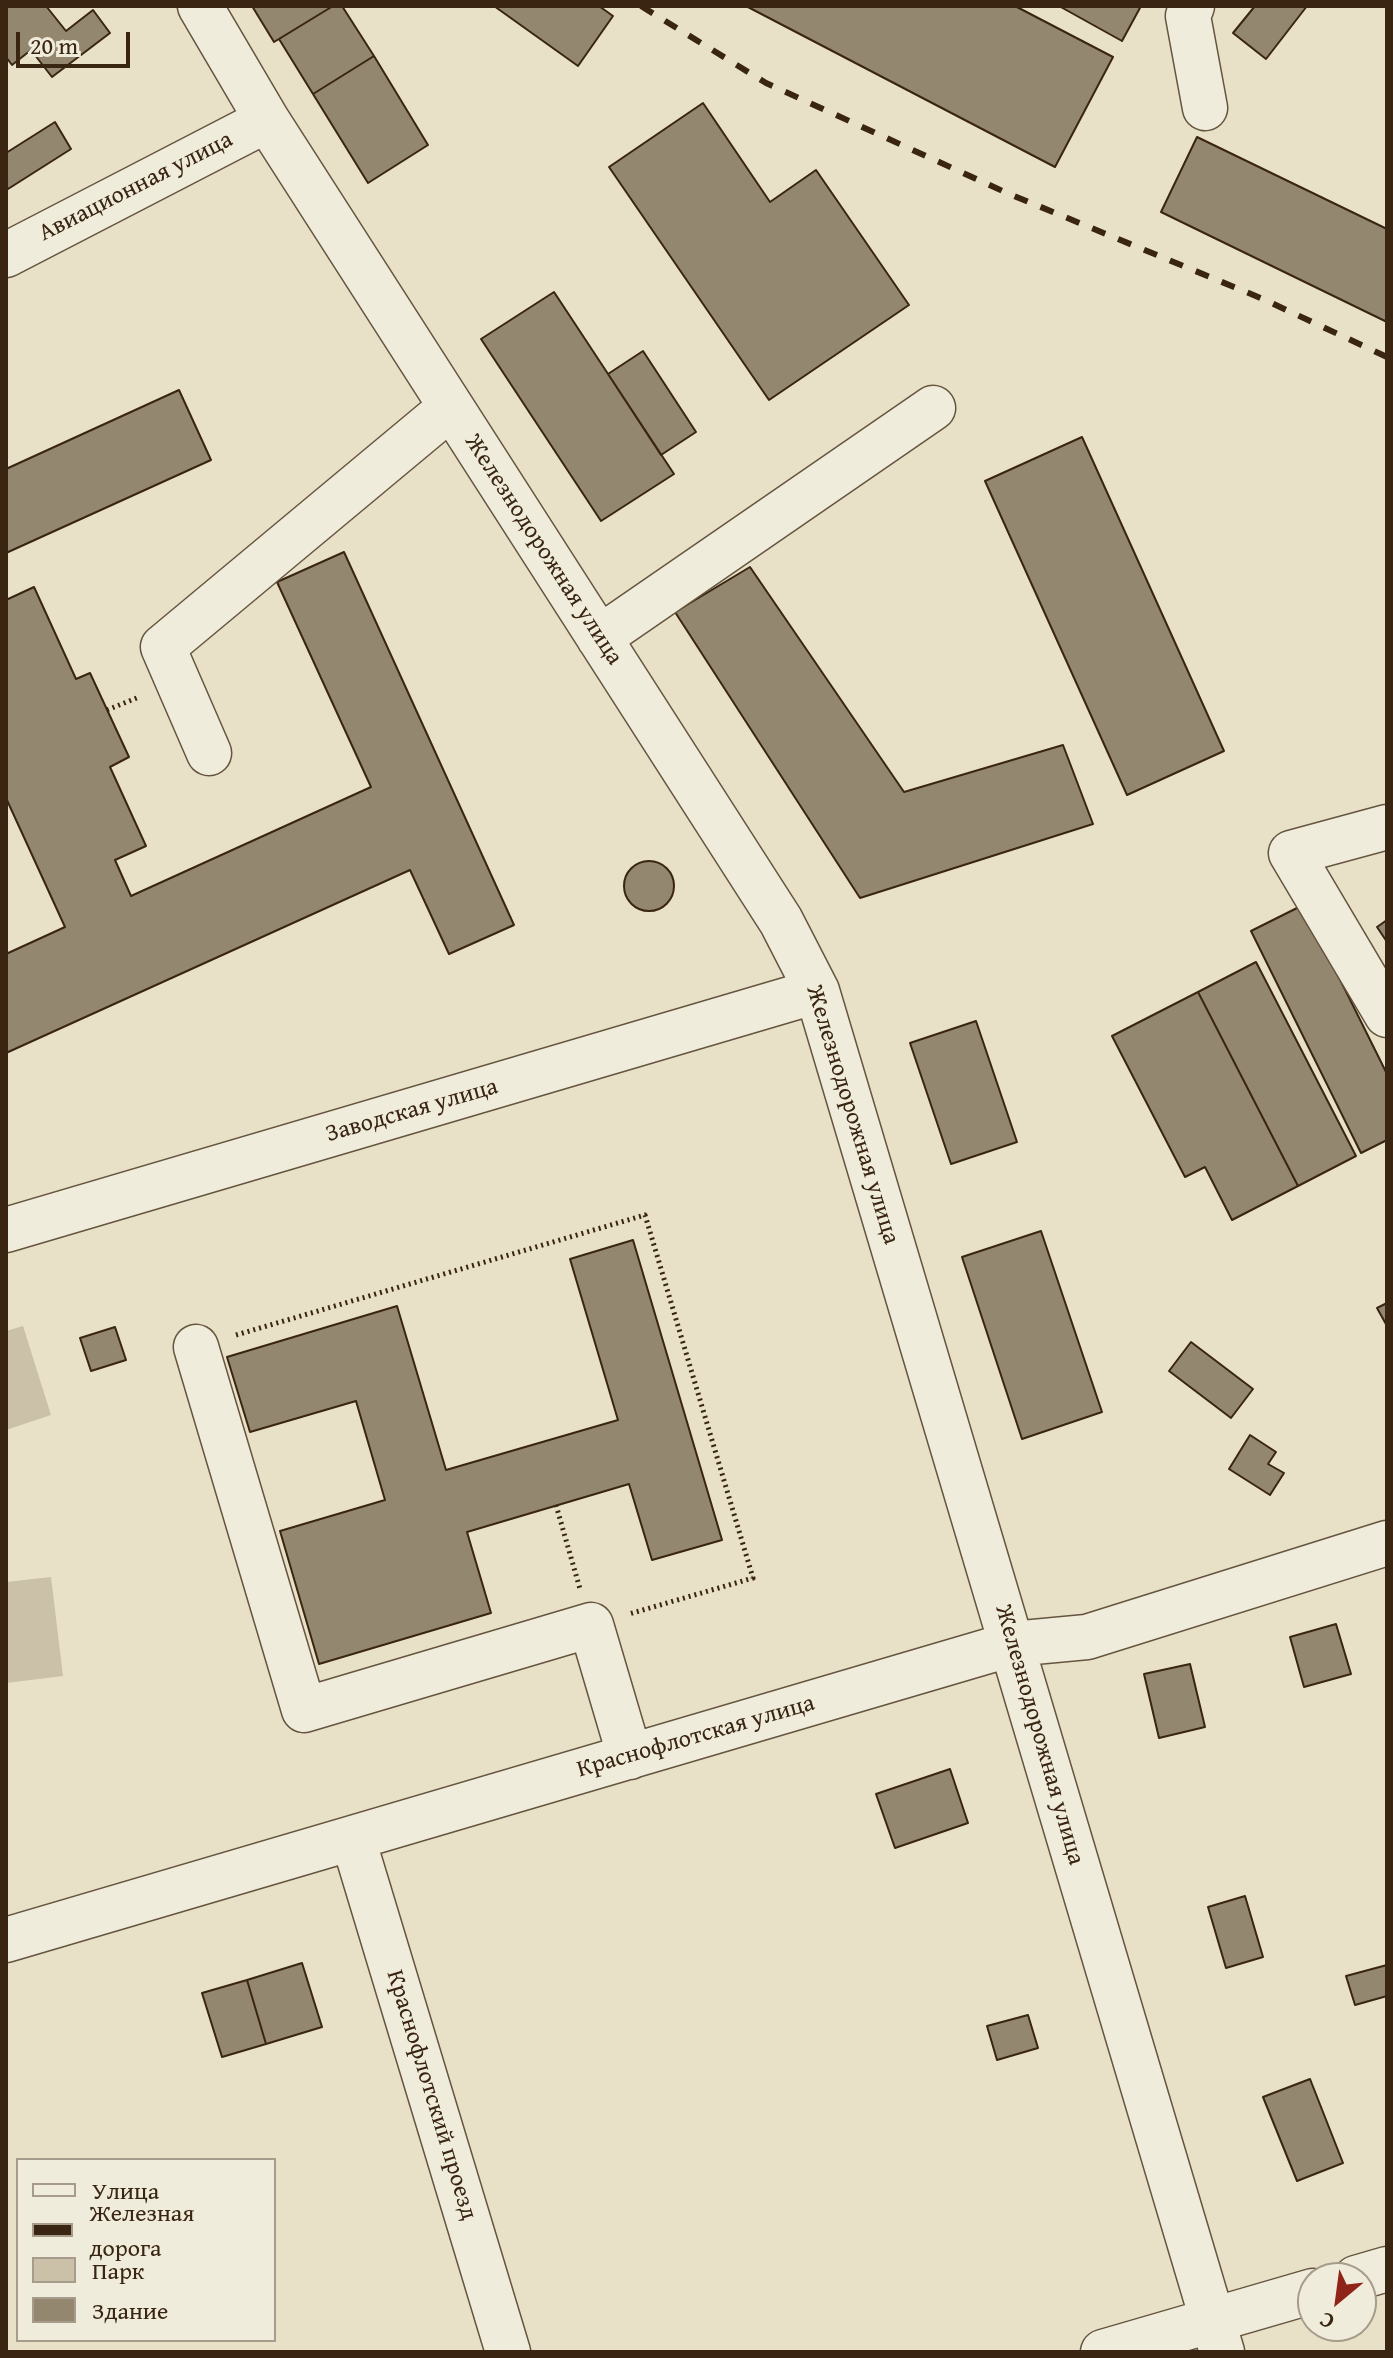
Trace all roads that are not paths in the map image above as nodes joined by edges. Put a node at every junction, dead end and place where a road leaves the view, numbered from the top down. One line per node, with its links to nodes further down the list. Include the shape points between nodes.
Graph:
1 (200, 6): 4 (street, Железнодорожная улица)
2 (1192, 6): 3 (street, via 1188,16)
3 (1205, 108)
4 (267, 120): 5 (street, Авиационная улица); 6 (street, Железнодорожная улица)
5 (6, 255)
6 (451, 407): 8 (street, Железнодорожная улица); 9 (street, via 163,647)
7 (933, 408): 8 (street)
8 (599, 638): 11 (street, Железнодорожная улица, via 781,921)
9 (209, 753)
10 (1387, 827): 12 (street, via 1289,848)
11 (817, 991): 13 (street, Заводская улица); 16 (street, Железнодорожная улица)
12 (1387, 1015)
13 (6, 1230)
14 (196, 1347): 17 (street, via 304,1710 591,1625)
15 (1387, 1543): 16 (street, Краснофлотская улица, via 1087,1637)
16 (1012, 1644): 17 (street, Краснофлотская улица); 21 (street, Железнодорожная улица)
17 (630, 1757): 18 (street, Краснофлотская улица)
18 (353, 1839): 19 (street, Краснофлотская улица); 22 (street, Краснофлотский проезд)
19 (6, 1940)
20 (1297, 2298): 21 (street)
21 (1217, 2336): 23 (street)
22 (508, 2352)
23 (1103, 2352)

